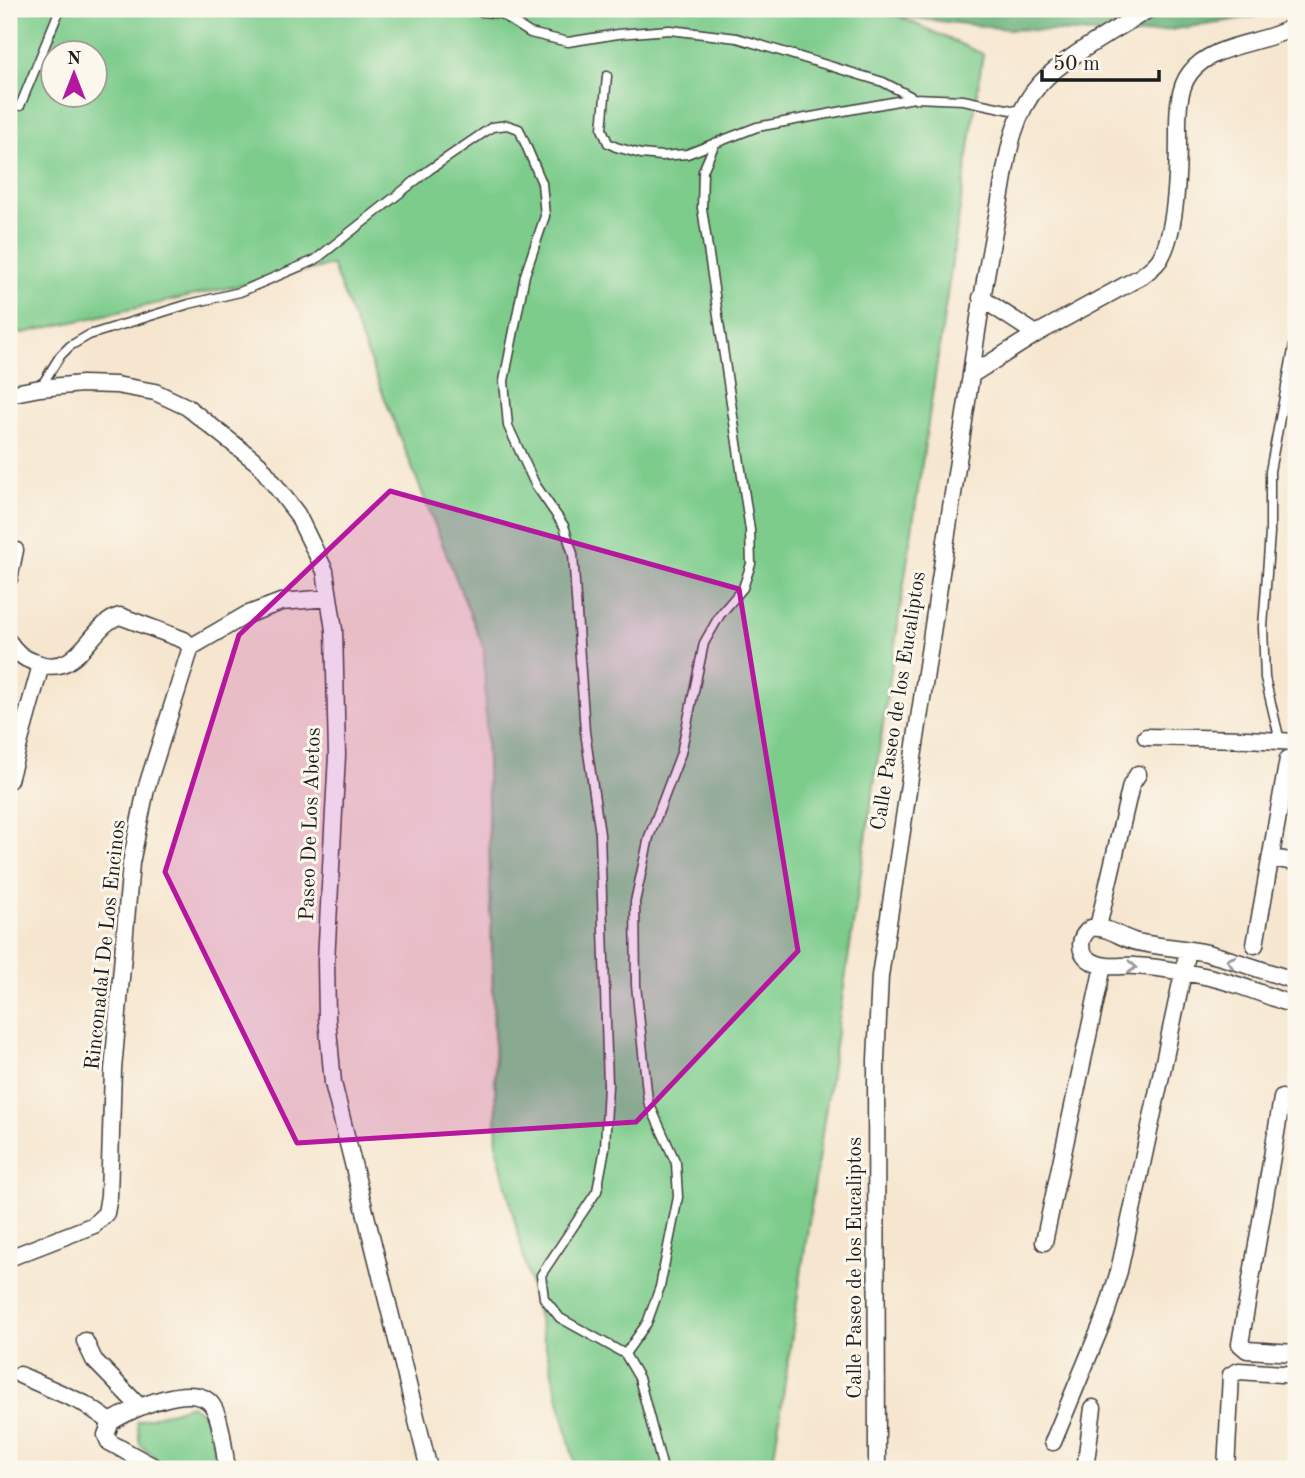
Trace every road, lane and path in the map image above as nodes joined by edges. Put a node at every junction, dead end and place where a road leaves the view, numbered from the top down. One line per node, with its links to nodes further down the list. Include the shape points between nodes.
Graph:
1 (60, 9): 7 (lane)
2 (458, 9): 6 (lane, via 501,14 530,33 568,42 670,30 737,38 883,82)
3 (1149, 9): 8 (street, Calle Paseo de los Eucaliptos, via 1075,56 1039,85)
4 (1296, 25): 11 (street, via 1205,59 1189,74 1178,104 1174,200 1161,258 1142,276)
5 (607, 76): 9 (lane, via 602,129 608,143 662,156 687,154)
6 (914, 98): 8 (lane, via 962,100); 9 (lane, via 757,127)
7 (20, 106)
8 (1021, 112): 10 (street, Calle Paseo de los Eucaliptos)
9 (715, 143): 41 (lane, via 703,171 702,208 750,530 751,564 743,588 704,643 681,753 649,837 635,902 636,985 648,1101 676,1163 678,1196 660,1287 647,1323)
10 (981, 298): 11 (street); 13 (street, Calle Paseo de los Eucaliptos)
11 (1036, 334): 13 (street)
12 (1296, 334): 23 (lane, via 1270,471 1263,627 1265,678)
13 (971, 375): 52 (street, Calle Paseo de los Eucaliptos, via 880,976)
14 (40, 388): 15 (street, Paseo De Los Abetos); 18 (street, Paseo De Los Abetos, via 117,385 155,392 187,407 259,464 297,514 325,571); 41 (lane, via 60,356 89,335 240,292 315,260 492,127 519,129 542,183 545,216 525,275 504,381 509,426 535,484 564,526 573,554 586,732 600,834 608,1085 605,1148 597,1191 541,1275 544,1298 561,1318)
15 (9, 394)
16 (15, 550): 17 (street)
17 (9, 579)
18 (329, 598): 20 (street, via 281,602 246,615); 50 (street, Paseo De Los Abetos, via 337,755 327,961 333,1083)
19 (9, 642): 21 (street, via 25,659)
20 (191, 647): 21 (street, via 184,640 120,616 78,656 60,664); 38 (street, RinconadaI De Los Encinos, via 146,789 131,863 106,1213 94,1226)
21 (41, 665): 26 (street)
22 (1146, 737): 23 (street)
23 (1288, 742)
24 (1288, 759): 27 (street)
25 (1138, 774): 29 (street, via 1131,785)
26 (9, 780)
27 (1271, 858): 28 (street); 30 (street)
28 (1296, 862)
29 (1098, 927): 31 (street, via 1124,938); 32 (street, via 1086,932 1080,946 1091,961)
30 (1255, 945)
31 (1188, 950): 33 (street); 34 (street, one-way to 31)
32 (1103, 966): 33 (street, one-way to 33); 37 (street)
33 (1183, 972): 35 (street); 47 (street, via 1119,1271)
34 (1296, 981)
35 (1296, 1006)
36 (1282, 1098): 40 (street, via 1240,1338 1242,1348)
37 (1044, 1242)
38 (9, 1258)
39 (85, 1341): 44 (street, via 94,1360)
40 (1296, 1353)
41 (625, 1354): 51 (lane, via 639,1378)
42 (20, 1375): 46 (street, via 85,1404)
43 (1296, 1375): 54 (street, via 1234,1373)
44 (139, 1406): 46 (street); 49 (street, via 185,1394 211,1403)
45 (1093, 1408): 53 (street)
46 (111, 1422): 48 (street, via 106,1435 109,1442)
47 (1053, 1442)
48 (158, 1469)
49 (227, 1469)
50 (429, 1469)
51 (663, 1469)
52 (877, 1469)
53 (1085, 1469)
54 (1226, 1469)

